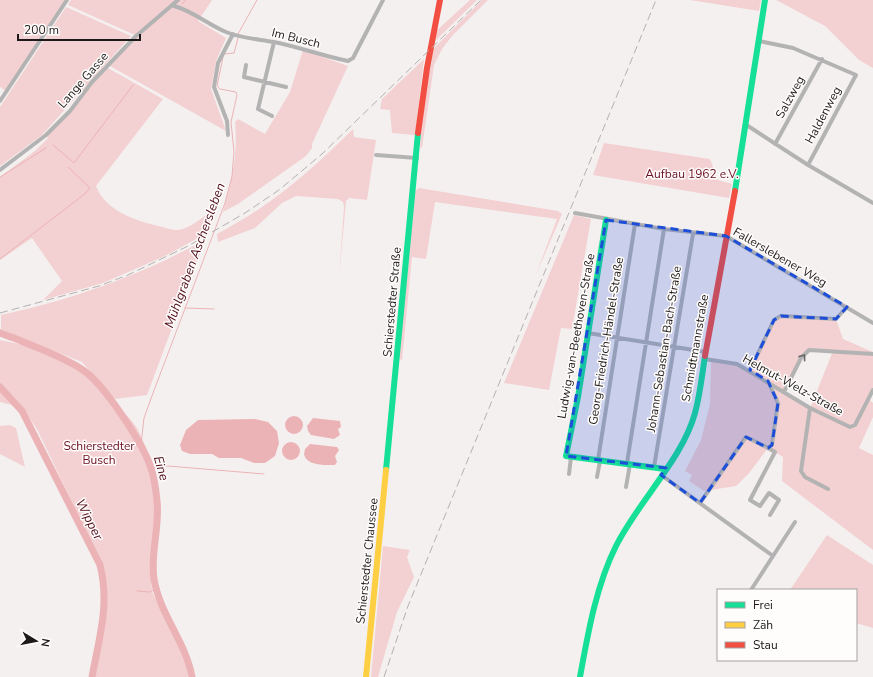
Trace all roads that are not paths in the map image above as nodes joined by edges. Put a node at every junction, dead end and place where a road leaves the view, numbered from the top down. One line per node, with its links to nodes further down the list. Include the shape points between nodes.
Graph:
1 (67, 0): 14 (street)
2 (178, 0): 6 (street, Lange Gasse)
3 (383, 0): 9 (street, Im Busch, via 353,58 348,61)
4 (440, 0): 20 (street, Schierstedter Straße, via 427,68)
5 (765, 0): 8 (street, Schmidtmannstraße)
6 (174, 6): 7 (street, Im Busch, via 187,9 225,32); 22 (street, Lange Gasse, via 135,37 46,135)
7 (236, 35): 9 (street, Im Busch); 17 (street, via 218,63 214,87 227,121)
8 (759, 41): 10 (street, via 793,48); 16 (street, Schmidtmannstraße)
9 (274, 42): 12 (street)
10 (822, 59): 18 (street, Salzweg); 21 (street, Haldenweg, via 856,75)
11 (246, 65): 12 (street, via 244,77)
12 (264, 82): 13 (street); 15 (street, via 258,109)
13 (286, 87)
14 (0, 101)
15 (272, 116)
16 (745, 124): 18 (street); 29 (street, Schmidtmannstraße)
17 (228, 135)
18 (775, 144): 21 (street)
19 (376, 155): 20 (street)
20 (417, 158): 43 (street, Schierstedter Straße)
21 (808, 165): 23 (street)
22 (0, 170)
23 (873, 203)
24 (575, 213): 25 (street, Fallerslebener Weg)
25 (606, 220): 26 (street, Fallerslebener Weg); 32 (street, Ludwig-van-Beethoven-Straße)
26 (635, 224): 27 (street, Fallerslebener Weg); 33 (street, Georg-Friedrich-Händel-Straße)
27 (664, 229): 28 (street, Fallerslebener Weg); 34 (street)
28 (693, 234): 29 (street, Fallerslebener Weg); 35 (street, Johann-Sebastian-Bach-Straße)
29 (726, 236): 30 (street, Fallerslebener Weg); 37 (street, Schmidtmannstraße)
30 (847, 307): 31 (street, Fallerslebener Weg); 38 (street, via 836,319 781,316 774,320)
31 (873, 323)
32 (588, 333): 33 (street, Helmut-Welz-Straße); 45 (street, Ludwig-van-Beethoven-Straße)
33 (617, 338): 34 (street, Helmut-Welz-Straße); 46 (street, Georg-Friedrich-Händel-Straße)
34 (645, 343): 35 (street, Helmut-Welz-Straße); 47 (street)
35 (675, 347): 37 (street, Helmut-Welz-Straße); 48 (street, Johann-Sebastian-Bach-Straße)
36 (873, 354): 41 (street, one-way to 36, via 801,358 810,350)
37 (706, 356): 38 (street, Helmut-Welz-Straße); 49 (street, Schmidtmannstraße, via 695,414 681,445)
38 (750, 370): 39 (street, Helmut-Welz-Straße)
39 (768, 381): 41 (street, Helmut-Welz-Straße); 44 (street, via 778,403 772,445)
40 (873, 390): 42 (street, Helmut-Welz-Straße, via 855,425 850,427)
41 (784, 392): 42 (street, Helmut-Welz-Straße)
42 (810, 408): 54 (street, via 802,471 805,478)
43 (389, 447): 60 (street, Schierstedter Chaussee)
44 (768, 448): 55 (street, via 746,437); 56 (street, via 775,452 750,500 760,506 768,493 779,500)
45 (569, 456): 46 (street); 50 (street)
46 (599, 460): 47 (street); 52 (street, Georg-Friedrich-Händel-Straße)
47 (628, 464): 48 (street); 53 (street)
48 (654, 467): 49 (street)
49 (665, 469): 51 (street, Schmidtmannstraße)
50 (569, 474)
51 (661, 475): 55 (street); 61 (street, Schmidtmannstraße, via 628,524 605,569 595,600)
52 (597, 477)
53 (626, 487)
54 (828, 490)
55 (700, 503): 58 (street)
56 (770, 515)
57 (795, 522): 58 (street)
58 (773, 556): 59 (street)
59 (752, 589)
60 (366, 677)
61 (580, 677)

